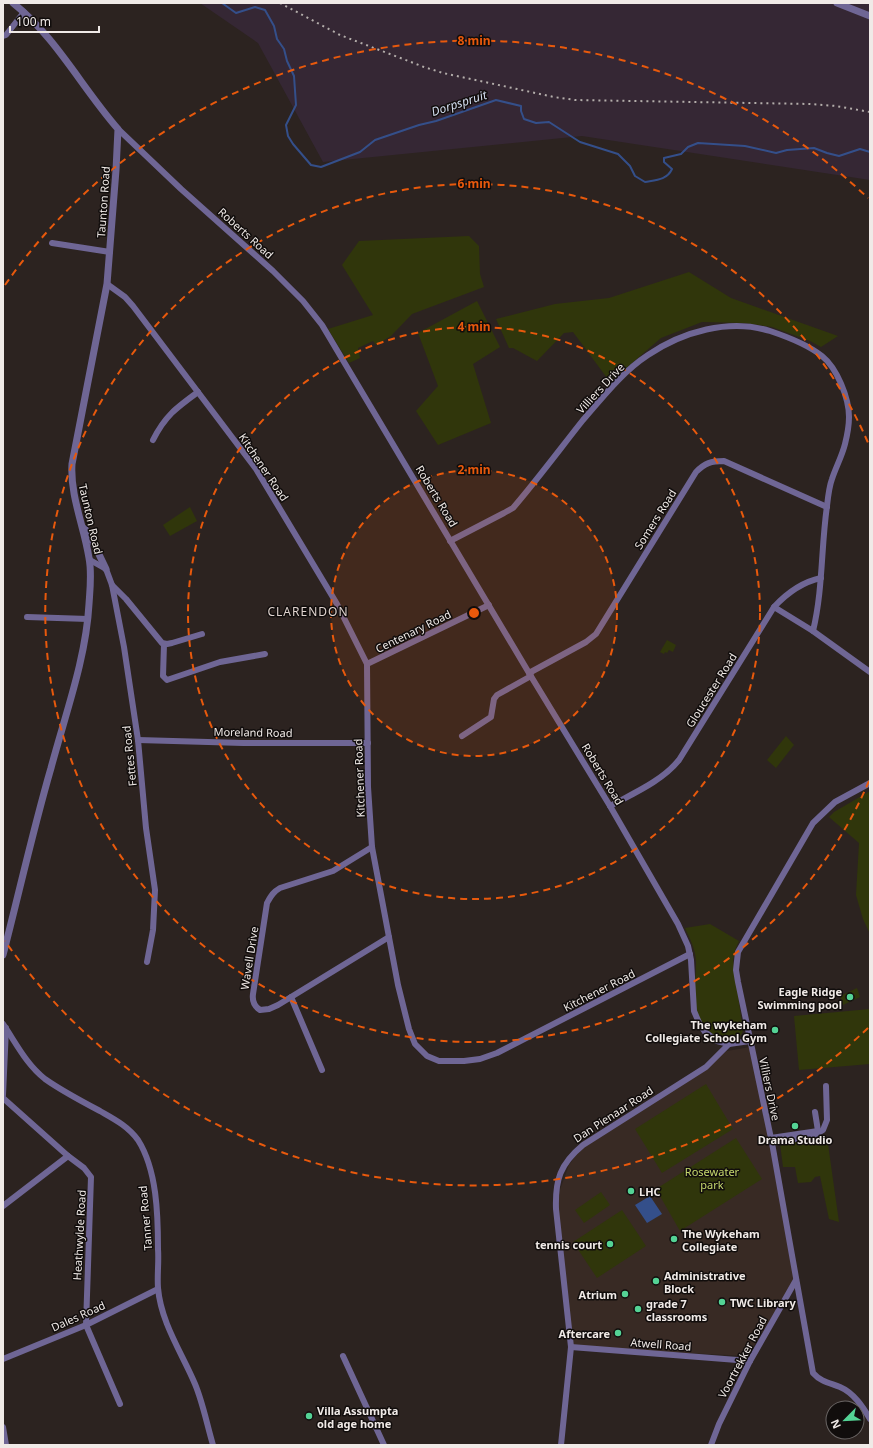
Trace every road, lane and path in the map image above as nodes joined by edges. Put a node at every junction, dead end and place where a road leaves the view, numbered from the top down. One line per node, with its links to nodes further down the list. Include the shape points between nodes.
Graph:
1 (14, 3): 3 (street, Roberts Road)
2 (837, 3): 4 (street)
3 (24, 12): 5 (street); 6 (street, Roberts Road, via 44,32)
4 (870, 16)
5 (3, 37)
6 (118, 129): 8 (street, Taunton Road); 14 (street, Roberts Road, via 303,301 322,325)
7 (52, 243): 8 (street)
8 (110, 252): 9 (street, Taunton Road)
9 (107, 284): 10 (street, Kitchener Road, via 133,306); 13 (street, Taunton Road, via 72,464 72,490)
10 (198, 392): 11 (street, via 166,418); 27 (street, Kitchener Road, via 256,469 337,604)
11 (153, 440)
12 (827, 507): 14 (street, Villiers Drive, via 831,480 845,444 849,416 844,390 832,366 810,347 788,337 763,329 731,326 701,330 672,341 647,356 623,375 601,399 512,508); 17 (street, Villiers Drive); 29 (street, Somers Road, via 724,461 705,464 696,472 596,634)
13 (82, 524): 15 (street, Taunton Road); 16 (street)
14 (450, 541): 19 (street, Roberts Road)
15 (90, 560): 16 (street); 22 (street, Taunton Road)
16 (106, 569): 18 (street, Fettes Road)
17 (821, 578): 20 (street, Gloucester Road, via 793,590); 23 (street, Villiers Drive, via 818,611)
18 (112, 585): 25 (street); 31 (street, Fettes Road)
19 (489, 605): 27 (street, Centenary Road); 29 (street, Roberts Road)
20 (774, 607): 23 (street); 34 (street, Gloucester Road, via 671,770)
21 (27, 617): 22 (street)
22 (88, 619): 38 (street, Taunton Road, via 71,699 40,807)
23 (813, 630): 28 (street)
24 (202, 634): 25 (street, via 172,644)
25 (164, 644): 26 (street, via 163,676 167,680 220,662)
26 (265, 654)
27 (367, 664): 32 (street, Kitchener Road)
28 (870, 672)
29 (530, 675): 30 (street, Somers Road, via 497,695 491,717); 34 (street, Roberts Road)
30 (462, 736)
31 (138, 740): 32 (street, Moreland Road); 39 (street, Fettes Road, via 155,890 153,930)
32 (368, 743): 35 (street, Kitchener Road)
33 (870, 783): 42 (street, Villiers Drive, via 835,802 812,823 738,952 736,970)
34 (610, 806): 37 (street, Roberts Road, via 678,924)
35 (372, 847): 36 (street, Kitchener Road); 40 (street, Wavell Drive, via 333,871 280,888 271,895 267,903 252,1000 256,1008 264,1010)
36 (389, 937): 37 (street, Kitchener Road, via 398,985 415,1044 427,1056 439,1061 475,1060 497,1054); 40 (street, Wavell Drive)
37 (690, 954): 43 (street, Roberts Road, via 696,1019 705,1032 717,1041)
38 (3, 956)
39 (147, 962)
40 (291, 997): 44 (street)
41 (4, 1026): 46 (street); 53 (street, Tanner Road, via 26,1058 44,1078 122,1124 142,1148 156,1200)
42 (750, 1041): 43 (street); 49 (street, Villiers Drive)
43 (729, 1044): 55 (street, Dan Pienaar Road, via 706,1067 583,1145 562,1168 556,1188 556,1209)
44 (322, 1070)
45 (826, 1086): 49 (street, via 827,1120 823,1130 813,1136)
46 (3, 1095)
47 (3, 1098): 50 (street, Heathwylde Road)
48 (815, 1112): 49 (street, via 818,1131)
49 (771, 1141): 52 (street, Villiers Drive)
50 (68, 1156): 51 (street); 54 (street, Heathwylde Road, via 84,1168 92,1180)
51 (3, 1206)
52 (796, 1280): 58 (street, Voortrekker Road); 60 (street, Villiers Drive, via 813,1373 818,1379 847,1391)
53 (158, 1289): 54 (street, Dales Road); 63 (street, Tanner Road, via 168,1325 199,1393)
54 (86, 1325): 57 (street, Dales Road); 59 (street, Heathwylde Road)
55 (571, 1347): 58 (street, Atwell Road); 65 (street, Dan Pienaar Road)
56 (343, 1356): 64 (street)
57 (3, 1359)
58 (750, 1361): 66 (street, Voortrekker Road)
59 (120, 1404)
60 (870, 1419)
61 (3, 1427): 62 (street)
62 (6, 1445)
63 (213, 1445)
64 (384, 1445)
65 (561, 1445)
66 (711, 1445)

